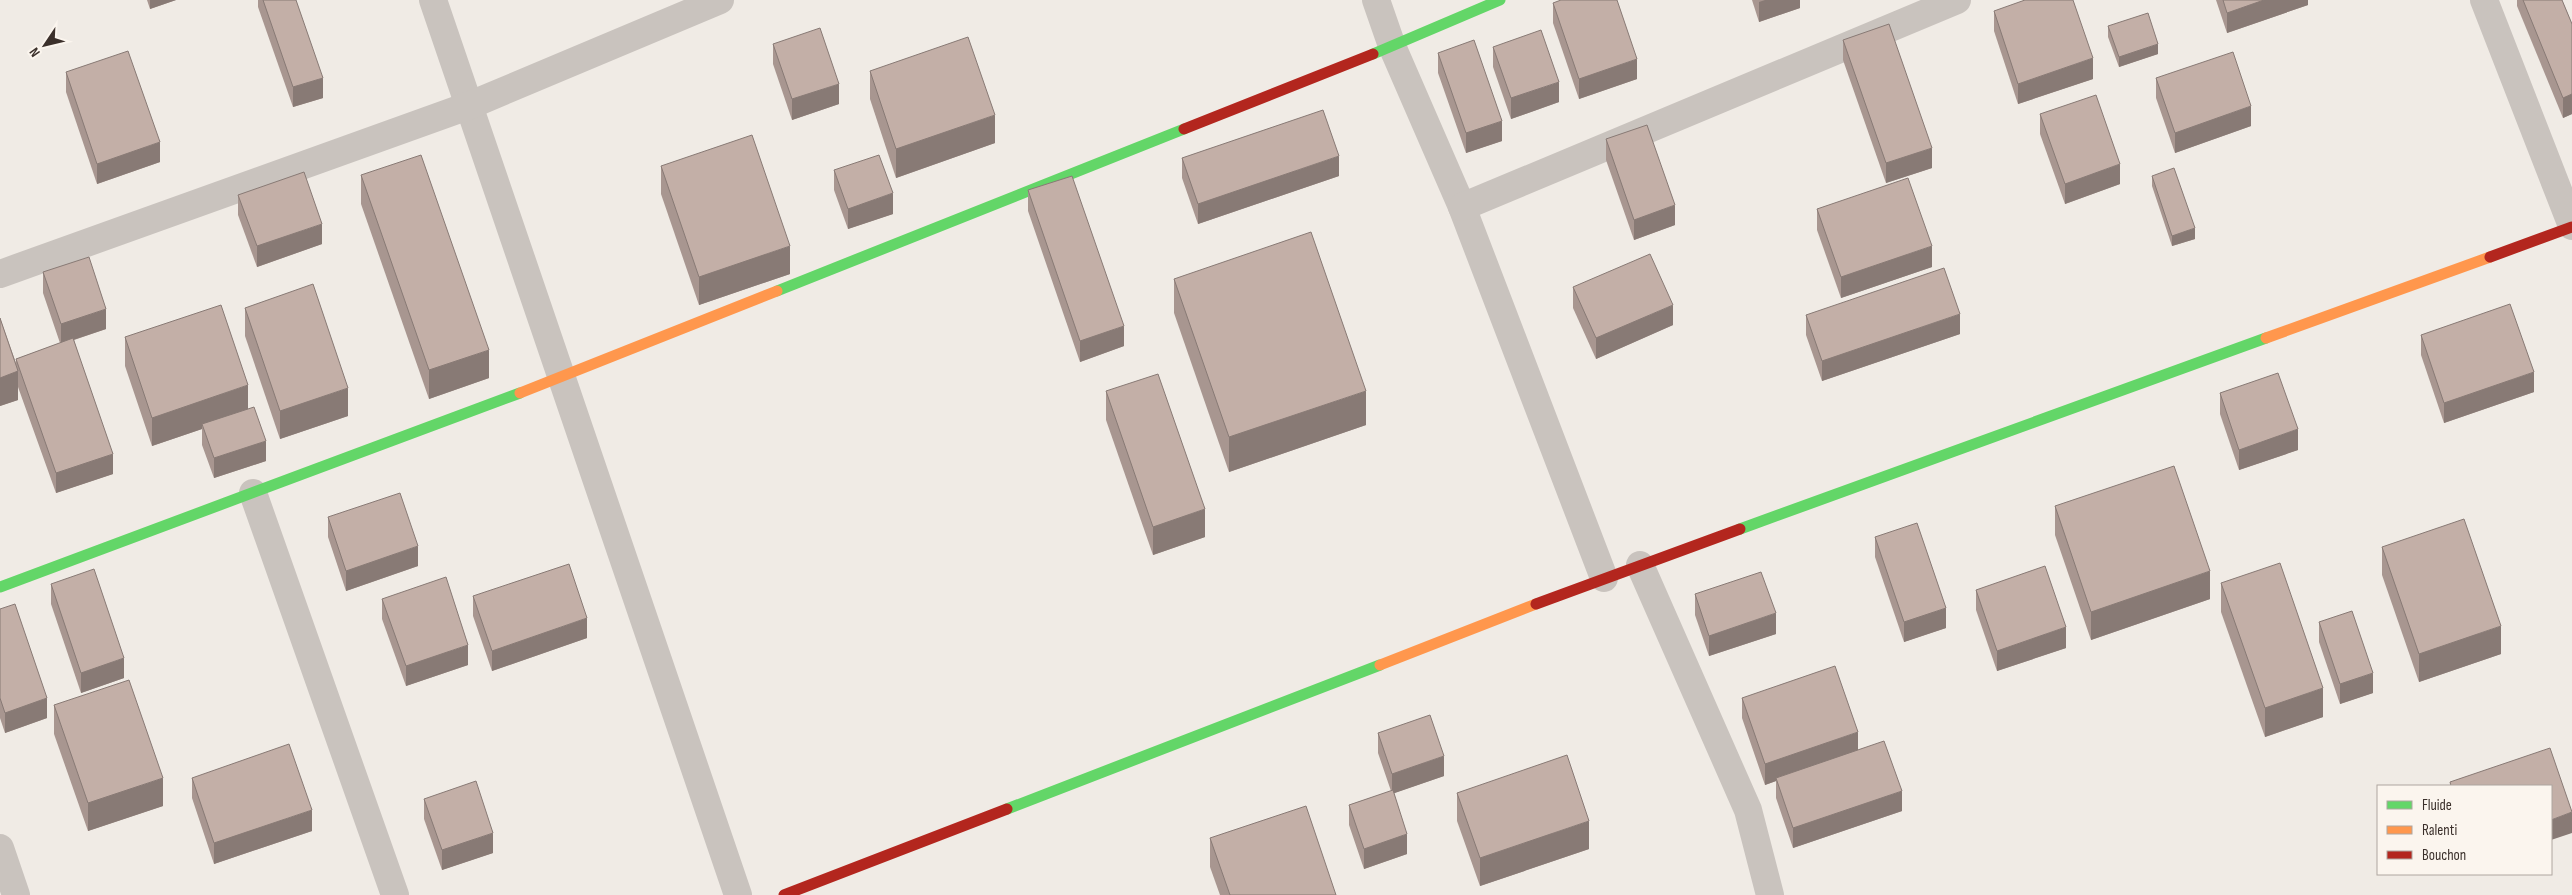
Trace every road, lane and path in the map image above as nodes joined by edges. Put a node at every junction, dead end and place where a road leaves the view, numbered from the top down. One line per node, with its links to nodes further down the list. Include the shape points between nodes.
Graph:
1 (433, 0): 8 (street)
2 (720, 0): 8 (street)
3 (1376, 0): 7 (street)
4 (1500, 0): 7 (street)
5 (1957, 0): 9 (street)
6 (2484, 0): 10 (street)
7 (1392, 46): 9 (street); 12 (street)
8 (468, 106): 11 (street); 12 (street)
9 (1462, 207): 15 (street)
10 (2572, 226): 14 (street)
11 (0, 274)
12 (562, 378): 13 (street); 20 (street)
13 (253, 493): 16 (street); 19 (street)
14 (1640, 565): 15 (street); 22 (street, via 1748,810)
15 (1604, 578): 21 (street)
16 (0, 587)
17 (0, 848): 18 (street)
18 (16, 895)
19 (395, 895)
20 (738, 895)
21 (784, 895)
22 (1770, 895)

